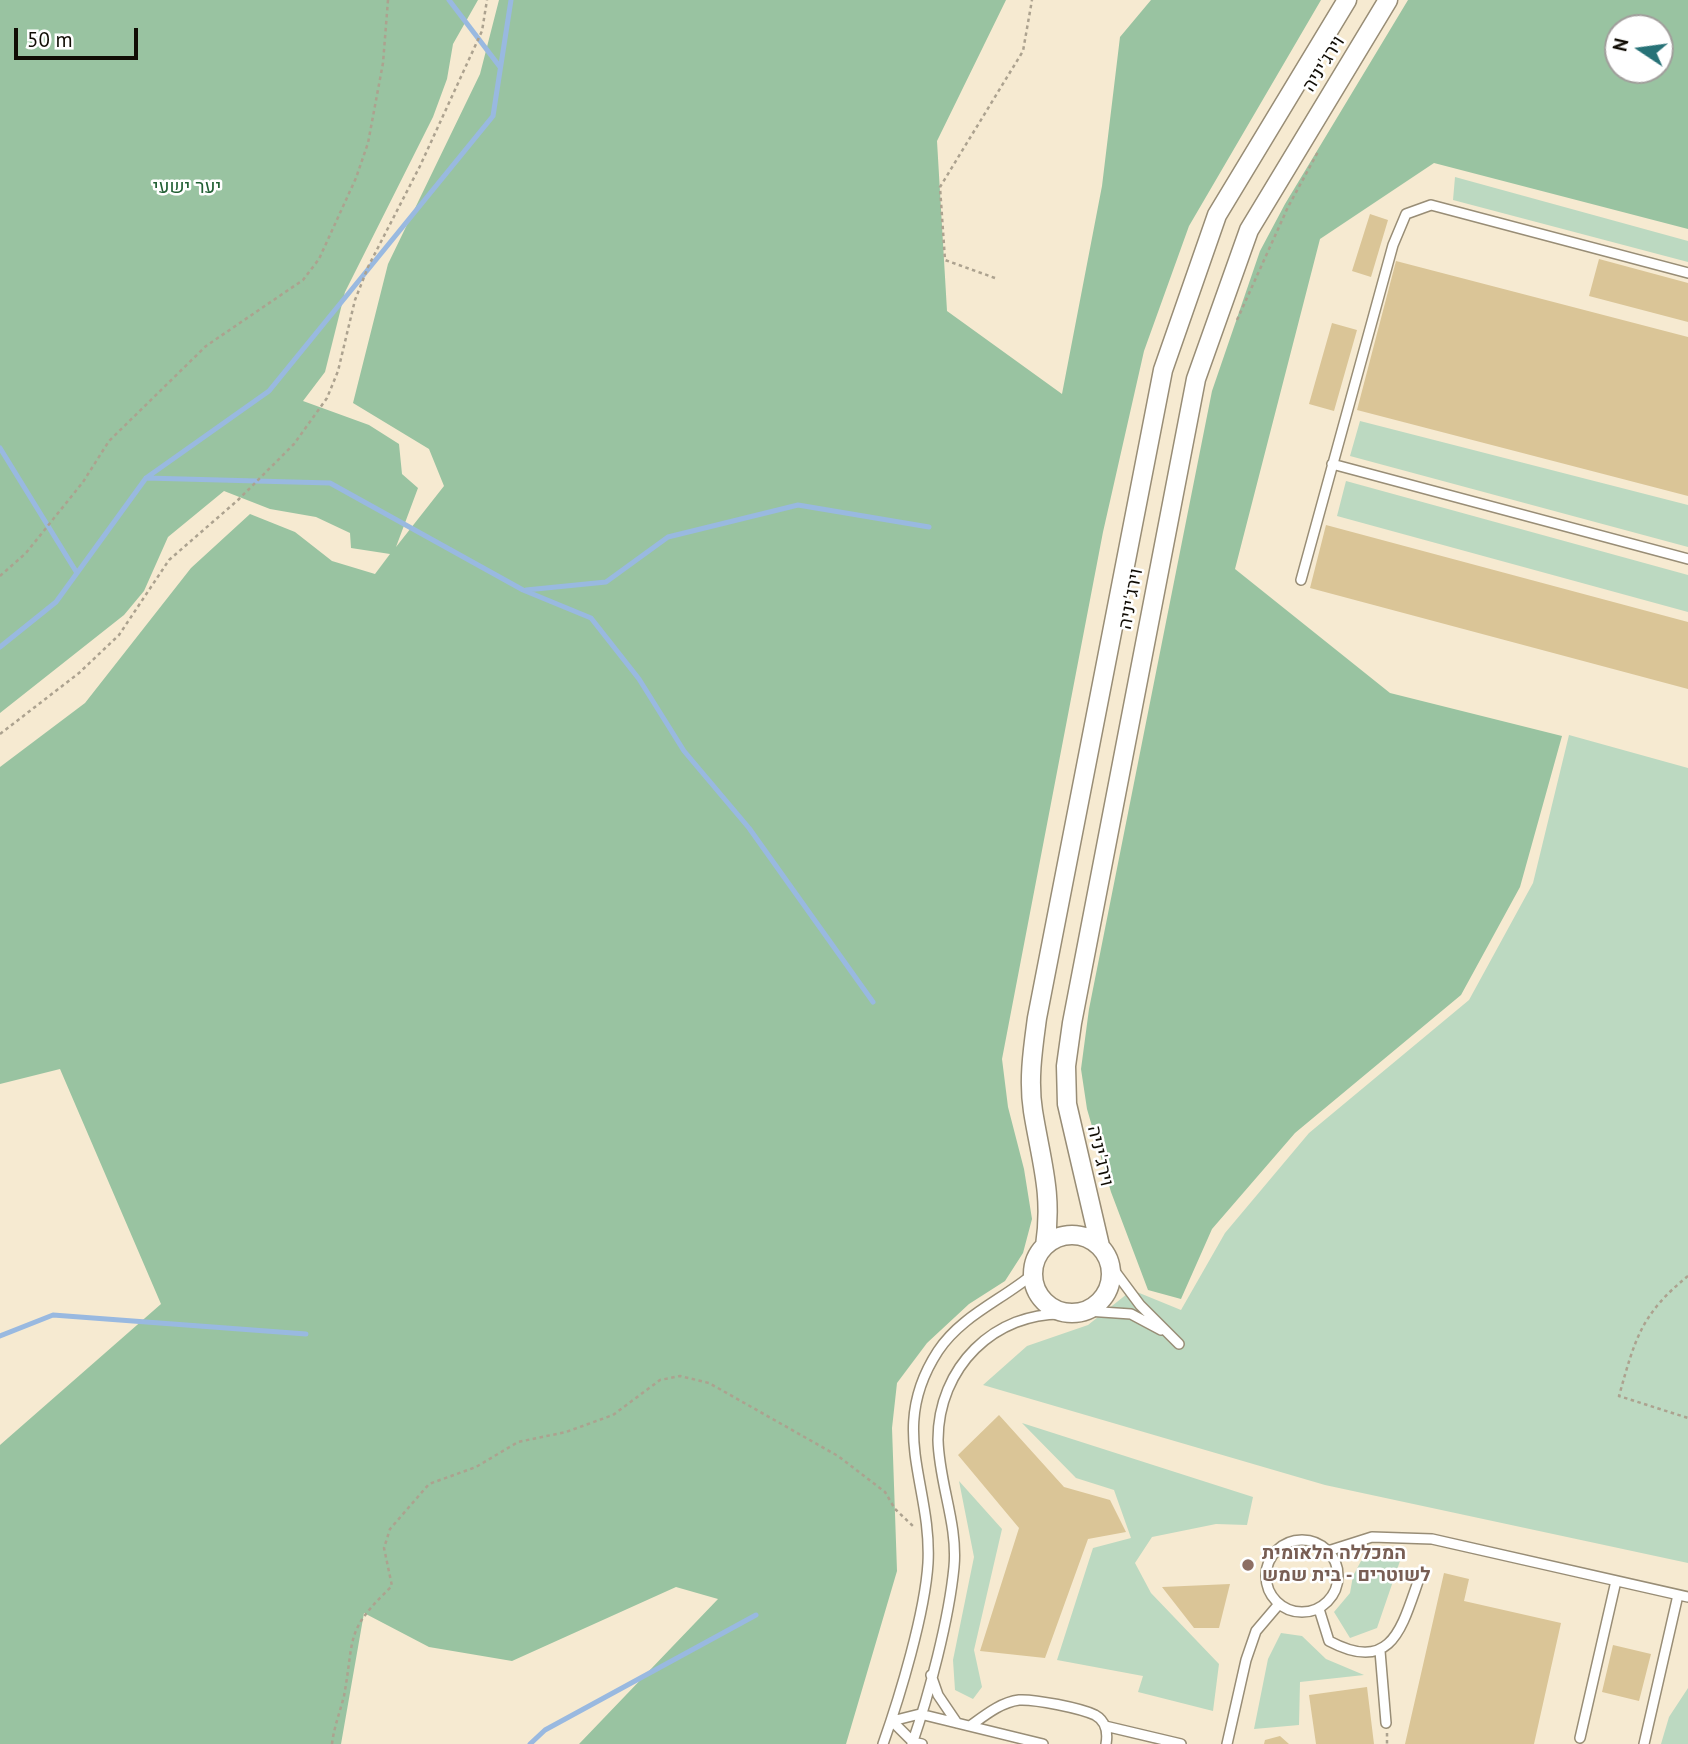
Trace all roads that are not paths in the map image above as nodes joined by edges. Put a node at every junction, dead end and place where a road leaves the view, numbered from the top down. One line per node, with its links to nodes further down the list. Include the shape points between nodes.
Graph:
1 (1348, 0): 7 (street, וירג'יניה, via 1217,215 1163,370 1037,1018 1032,1108 1048,1188)
2 (1388, 0): 8 (street, וירג'יניה, via 1249,230 1196,379 1066,1066 1067,1104)
3 (1688, 273): 4 (lane, via 1431,205 1406,214 1393,245)
4 (1332, 464): 5 (lane); 6 (lane)
5 (1688, 559)
6 (1301, 580)
7 (1045, 1245): 8 (street, via 1066,1235 1079,1235); 10 (street)
8 (1100, 1246): 9 (street)
9 (1111, 1266): 11 (street, via 1109,1289); 13 (lane)
10 (1032, 1274): 12 (street, via 1039,1295); 24 (lane, via 969,1318 938,1350 915,1401 912,1442 928,1534 924,1595)
11 (1087, 1311): 12 (street); 13 (lane, via 1132,1314)
12 (1066, 1314): 22 (lane, via 1035,1314 985,1338 960,1365 941,1407 938,1441 954,1531 954,1565)
13 (1167, 1334): 14 (lane)
14 (1179, 1344)
15 (1328, 1550): 17 (lane, via 1372,1537 1432,1539); 19 (lane, via 1306,1540 1293,1541 1276,1551 1266,1574); 20 (lane, via 1339,1578 1336,1590)
16 (1420, 1576): 21 (lane, via 1400,1633)
17 (1616, 1581): 18 (lane); 29 (lane)
18 (1683, 1596): 36 (lane)
19 (1279, 1604): 20 (lane, via 1302,1613); 35 (lane, via 1256,1631)
20 (1319, 1609): 21 (lane, via 1329,1641 1352,1653)
21 (1380, 1651): 26 (lane)
22 (931, 1674): 23 (lane); 25 (lane, via 938,1695)
23 (920, 1714): 24 (lane); 25 (lane); 30 (lane)
24 (892, 1721): 30 (lane); 31 (lane)
25 (957, 1723): 27 (lane)
26 (1386, 1723)
27 (970, 1726): 28 (lane, via 1017,1700 1097,1716); 32 (lane)
28 (1105, 1726): 33 (lane); 34 (lane)
29 (1580, 1738)
30 (916, 1743)
31 (883, 1744)
32 (1043, 1744)
33 (1106, 1744)
34 (1181, 1744)
35 (1227, 1744)
36 (1644, 1744)

